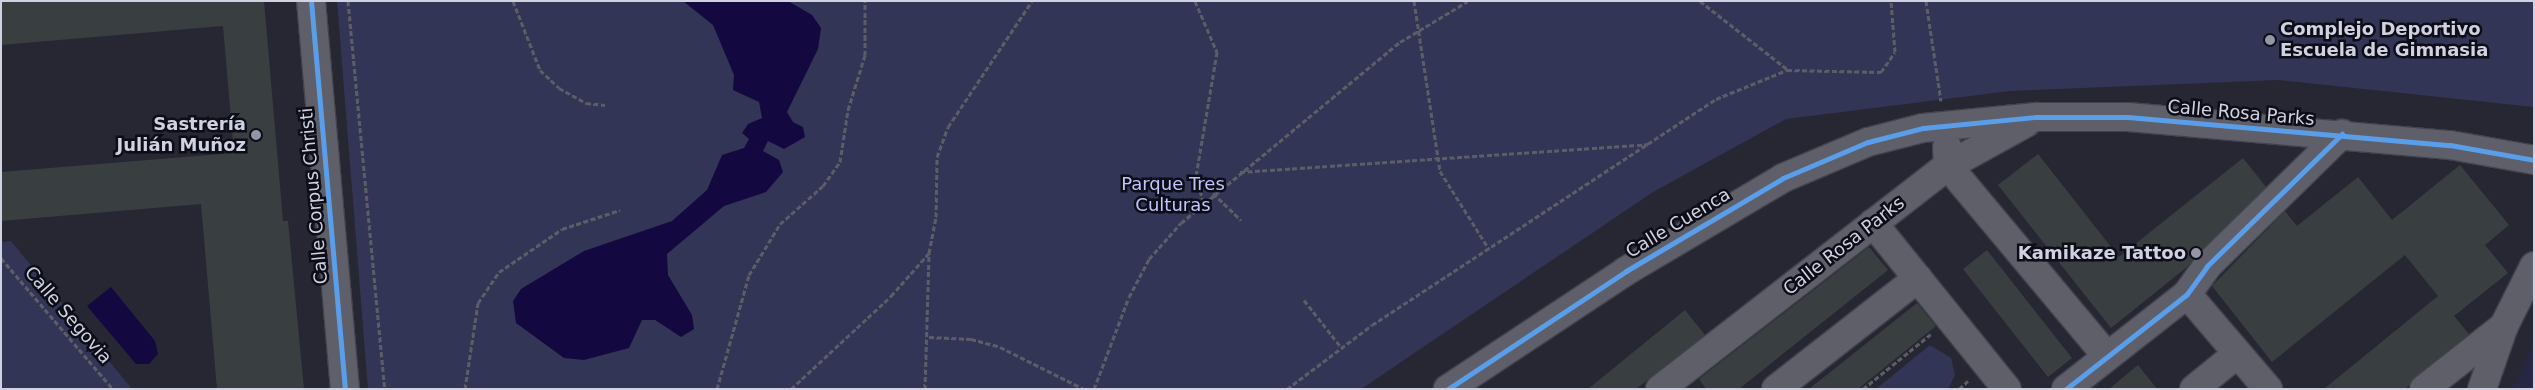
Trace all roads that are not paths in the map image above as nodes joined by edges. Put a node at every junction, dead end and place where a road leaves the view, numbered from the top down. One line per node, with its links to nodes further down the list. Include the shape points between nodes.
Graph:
1 (311, 1): 15 (street, Calle Corpus Christi)
2 (2036, 117): 3 (street, Calle Rosa Parks); 4 (street, Calle Rosa Parks, via 2128,117); 6 (street, Calle Rosa Parks)
3 (1945, 126): 6 (street); 16 (street, Calle Cuenca, via 1868,142 1783,178 1618,276)
4 (2342, 134): 5 (street, Calle Rosa Parks, via 2450,145); 10 (street, via 2207,266)
5 (2534, 160)
6 (1948, 166): 7 (street, Calle Rosa Parks); 13 (street)
7 (1872, 224): 9 (street); 14 (street, Calle Rosa Parks)
8 (2534, 266): 11 (street)
9 (1918, 278): 17 (street); 18 (street)
10 (2187, 294): 12 (street); 13 (street)
11 (2504, 326): 22 (street); 23 (street)
12 (2237, 354): 20 (street); 21 (street)
13 (2107, 356): 19 (street)
14 (1669, 386)
15 (345, 389)
16 (1448, 389)
17 (1776, 389)
18 (2008, 389)
19 (2066, 389)
20 (2194, 389)
21 (2268, 389)
22 (2424, 389)
23 (2482, 389)

